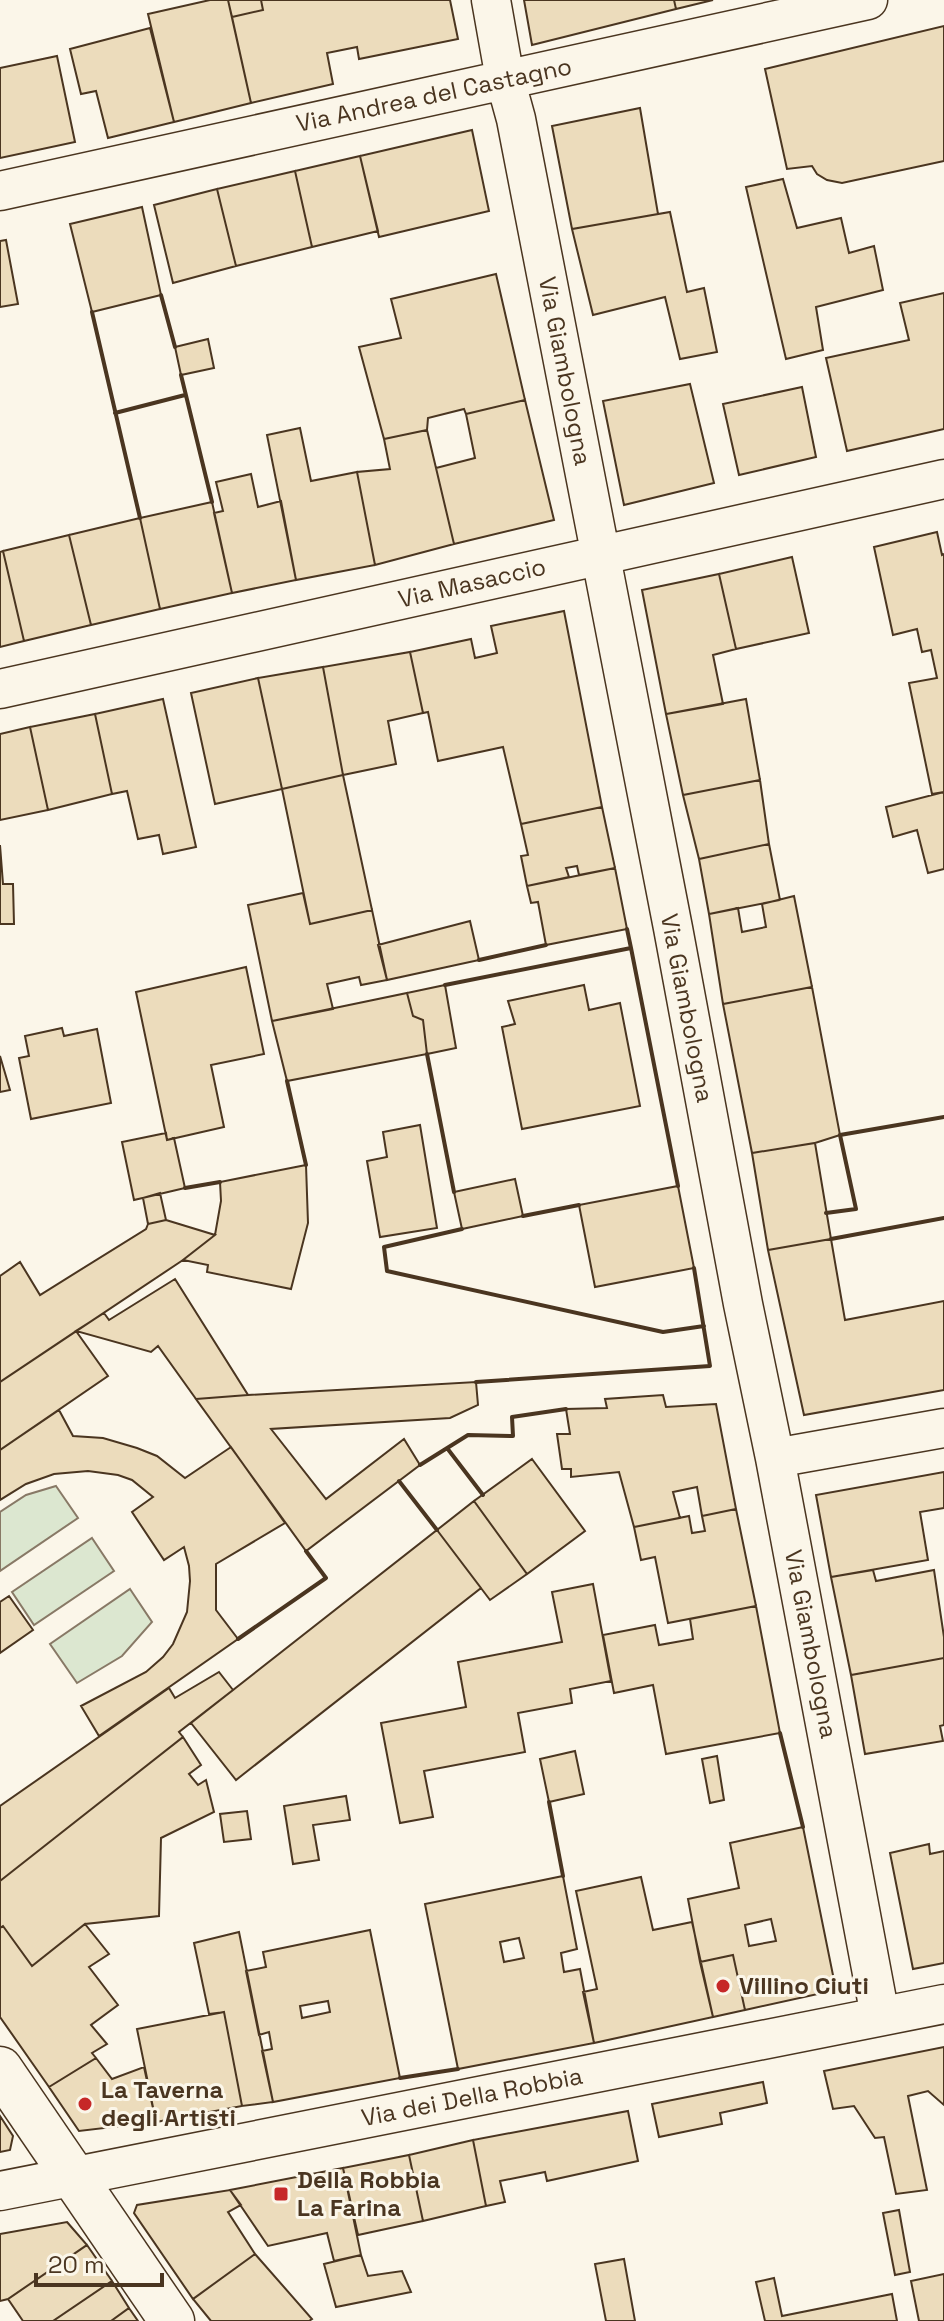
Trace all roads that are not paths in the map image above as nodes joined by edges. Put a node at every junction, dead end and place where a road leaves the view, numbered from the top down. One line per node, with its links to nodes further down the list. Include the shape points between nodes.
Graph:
1 (491, 0): 3 (street, Via Giambologna)
2 (868, 0): 3 (street, Via Andrea del Castagno)
3 (505, 79): 4 (street, Via Andrea del Castagno); 6 (street, Via Giambologna)
4 (0, 191)
5 (944, 479): 6 (street, Via Masaccio)
6 (599, 555): 7 (street, Via Masaccio); 9 (street, Via Giambologna)
7 (0, 689)
8 (944, 1428): 9 (street)
9 (775, 1458): 11 (street, Via Giambologna)
10 (944, 2004): 11 (street, Via dei Della Robbia)
11 (880, 2016): 13 (street, Via dei Della Robbia)
12 (0, 2069): 13 (street)
13 (74, 2176): 14 (street, Via dei Della Robbia); 15 (street)
14 (0, 2191)
15 (172, 2321)

